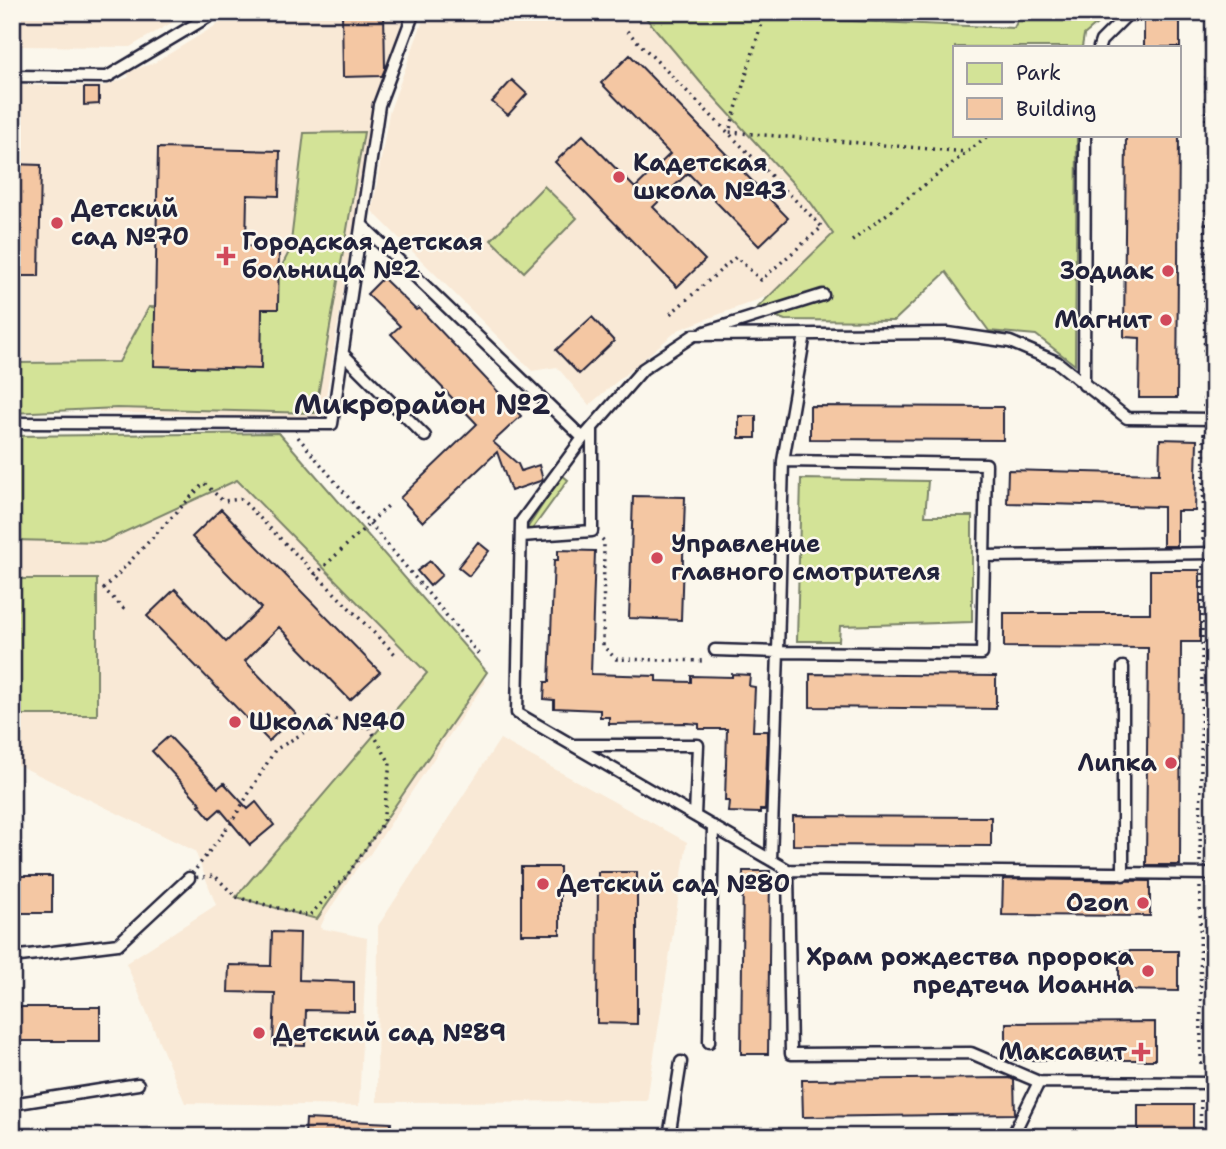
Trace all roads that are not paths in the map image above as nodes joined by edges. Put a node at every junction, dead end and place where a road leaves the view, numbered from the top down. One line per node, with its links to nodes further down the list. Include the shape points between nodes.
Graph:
1 (216, 12): 5 (lane, via 107,76)
2 (414, 12): 7 (lane, via 379,105)
3 (1130, 12): 4 (lane)
4 (1099, 46)
5 (12, 76)
6 (1085, 136): 12 (lane)
7 (362, 225): 11 (lane); 17 (lane)
8 (822, 295): 10 (lane)
9 (805, 334): 10 (lane); 12 (lane, via 948,333 1010,342 1057,362); 18 (lane)
10 (694, 335): 15 (lane, via 643,369)
11 (343, 354): 14 (lane, via 332,424); 16 (lane)
12 (1084, 385): 13 (lane, via 1127,418)
13 (1209, 419)
14 (12, 423)
15 (592, 428): 17 (lane); 19 (lane, via 592,531)
16 (425, 436)
17 (583, 438): 19 (lane, via 521,522)
18 (783, 461): 21 (lane, via 986,464); 23 (lane)
19 (521, 536): 25 (lane, via 517,713)
20 (1208, 553): 21 (lane)
21 (984, 556): 23 (lane, via 982,653)
22 (715, 650): 23 (lane)
23 (778, 652): 28 (lane)
24 (1123, 667): 31 (lane)
25 (572, 745): 26 (lane); 26 (lane, via 698,745)
26 (695, 816): 27 (lane)
27 (713, 826): 28 (lane); 34 (lane)
28 (771, 860): 29 (lane)
29 (788, 870): 31 (lane); 36 (lane, via 791,1054 971,1053)
30 (1214, 874): 31 (lane)
31 (1123, 875)
32 (189, 878): 33 (lane, via 118,943)
33 (12, 957)
34 (709, 1042)
35 (681, 1062): 40 (lane)
36 (1039, 1082): 37 (lane); 41 (lane)
37 (1214, 1083)
38 (138, 1084): 39 (lane)
39 (12, 1104)
40 (669, 1137)
41 (1012, 1137)

